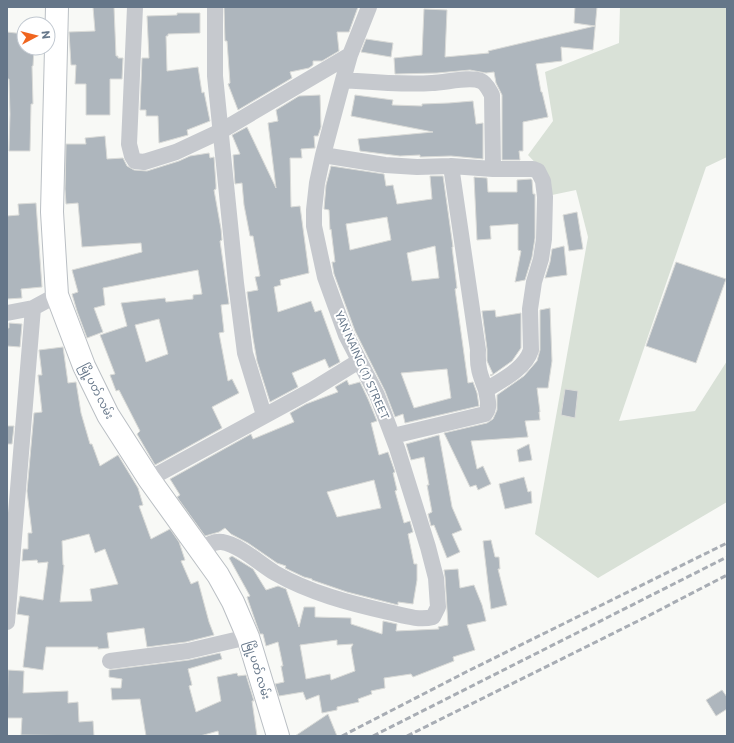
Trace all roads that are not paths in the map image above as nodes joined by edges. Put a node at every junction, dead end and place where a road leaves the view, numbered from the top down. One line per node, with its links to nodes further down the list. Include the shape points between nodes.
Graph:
1 (57, 7): 11 (street, မြို့ပတ် လမ်း, via 52,212)
2 (135, 7): 7 (street, via 129,144 132,156 136,161 144,162 176,152)
3 (216, 7): 7 (street, via 215,76)
4 (369, 7): 5 (street, YAN NAING (1) STREET)
5 (350, 55): 6 (street, YAN NAING (1) STREET); 7 (street)
6 (343, 80): 8 (street, YAN NAING (1) STREET); 10 (street, via 398,83 482,81 492,95)
7 (221, 131): 16 (street, via 245,353)
8 (323, 156): 9 (street, via 417,167); 14 (street, YAN NAING (1) STREET, via 314,210 314,226 325,277)
9 (451, 166): 10 (street); 15 (street, via 479,372)
10 (493, 169): 15 (street, via 538,171 543,181 545,197 544,239 531,302 530,355 515,370)
11 (57, 295): 12 (street); 18 (street, မြို့ပတ် လမ်း, via 84,366 108,415)
12 (33, 308): 13 (street); 20 (street)
13 (7, 313)
14 (359, 361): 16 (street); 17 (street, YAN NAING (1) STREET, via 377,395)
15 (486, 390): 17 (street, via 489,405 485,414)
16 (264, 415): 18 (street)
17 (393, 436): 19 (street, YAN NAING (1) STREET, via 436,578 438,607 433,617 410,617 349,603 300,586 234,546 222,542 212,542)
18 (149, 479): 19 (street, မြို့ပတ် လမ်း)
19 (200, 549): 21 (street, မြို့ပတ် လမ်း, via 218,575)
20 (7, 622)
21 (248, 637): 22 (street, via 188,651); 23 (street, မြို့ပတ် လမ်း)
22 (110, 661)
23 (278, 736)

